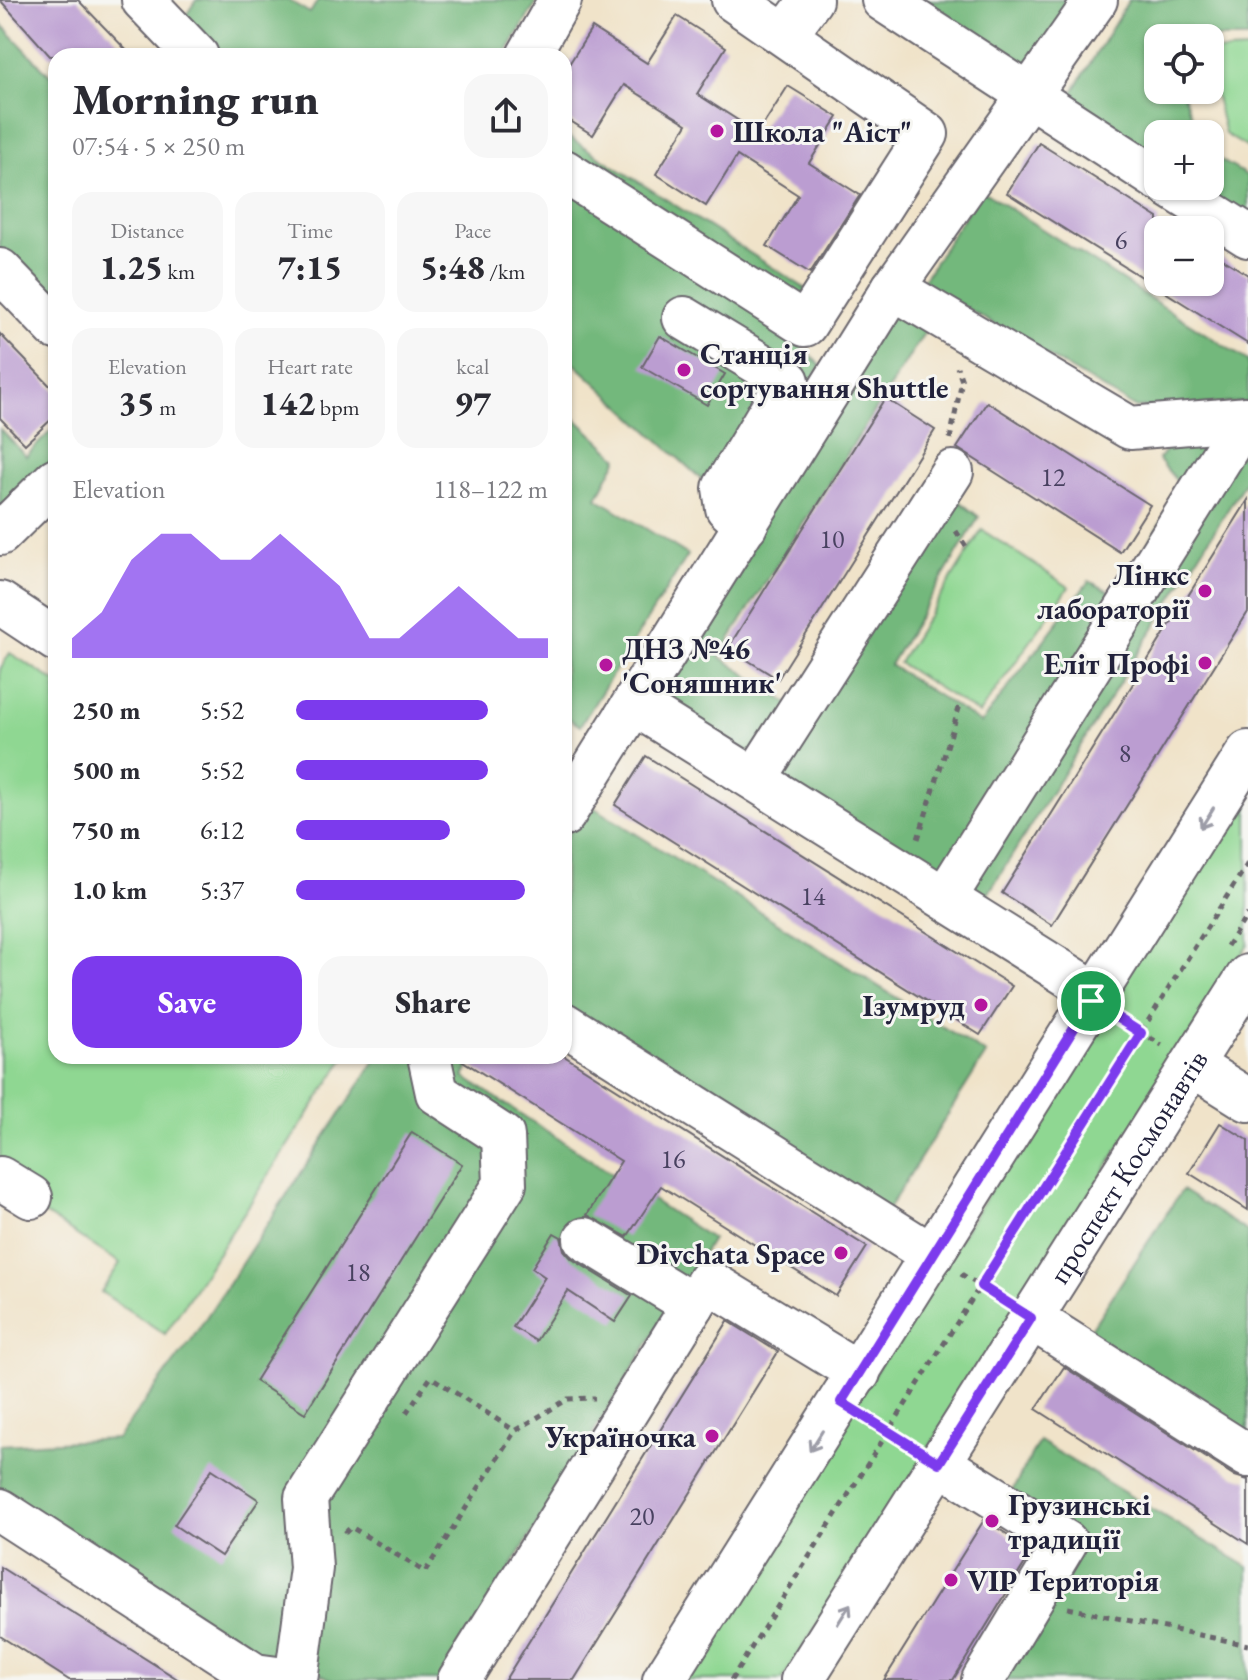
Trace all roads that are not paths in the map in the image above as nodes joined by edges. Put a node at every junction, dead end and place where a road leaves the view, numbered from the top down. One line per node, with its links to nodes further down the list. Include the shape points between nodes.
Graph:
1 (560, 0): 9 (street)
2 (733, 0): 7 (street)
3 (811, 0): 7 (street)
4 (883, 0): 10 (street)
5 (1096, 0): 10 (street)
6 (162, 7): 8 (street)
7 (786, 34): 12 (street, via 927,134 805,325)
8 (191, 48)
9 (533, 48)
10 (1030, 98): 11 (street); 16 (street)
11 (1144, 170)
12 (572, 176)
13 (1191, 200): 14 (street)
14 (1248, 236)
15 (0, 270): 18 (street)
16 (893, 288): 19 (street, via 1130,428); 22 (street)
17 (684, 318): 22 (street, via 788,381 724,488 727,508)
18 (48, 320)
19 (1247, 418): 30 (street)
20 (952, 472): 28 (street)
21 (48, 487): 23 (street)
22 (746, 525): 26 (street)
23 (0, 534)
24 (0, 603): 25 (street)
25 (48, 635)
26 (634, 704): 28 (street); 29 (street)
27 (1248, 752): 32 (street, one-way to 32)
28 (755, 779): 30 (street)
29 (572, 802)
30 (945, 898): 32 (street)
31 (1248, 976): 35 (street, проспект Космонавтів)
32 (1094, 997): 38 (street)
33 (572, 1029): 38 (street)
34 (431, 1064): 45 (street, via 437,1093 503,1136 505,1184 306,1498 311,1568)
35 (1192, 1065): 36 (street); 40 (street, проспект Космонавтів)
36 (1248, 1100)
37 (585, 1239): 39 (street)
38 (932, 1255): 41 (street)
39 (693, 1305): 41 (street, via 708,1281); 46 (street)
40 (1031, 1318): 42 (street); 43 (street, проспект Космонавтів)
41 (850, 1387): 47 (street, one-way to 47)
42 (1248, 1456)
43 (939, 1463): 48 (street, проспект Космонавтів, one-way to 43); 49 (street, via 1066,1542)
44 (0, 1510): 45 (street, via 255,1675)
45 (294, 1680)
46 (459, 1680)
47 (664, 1680)
48 (802, 1680)
49 (983, 1680)

